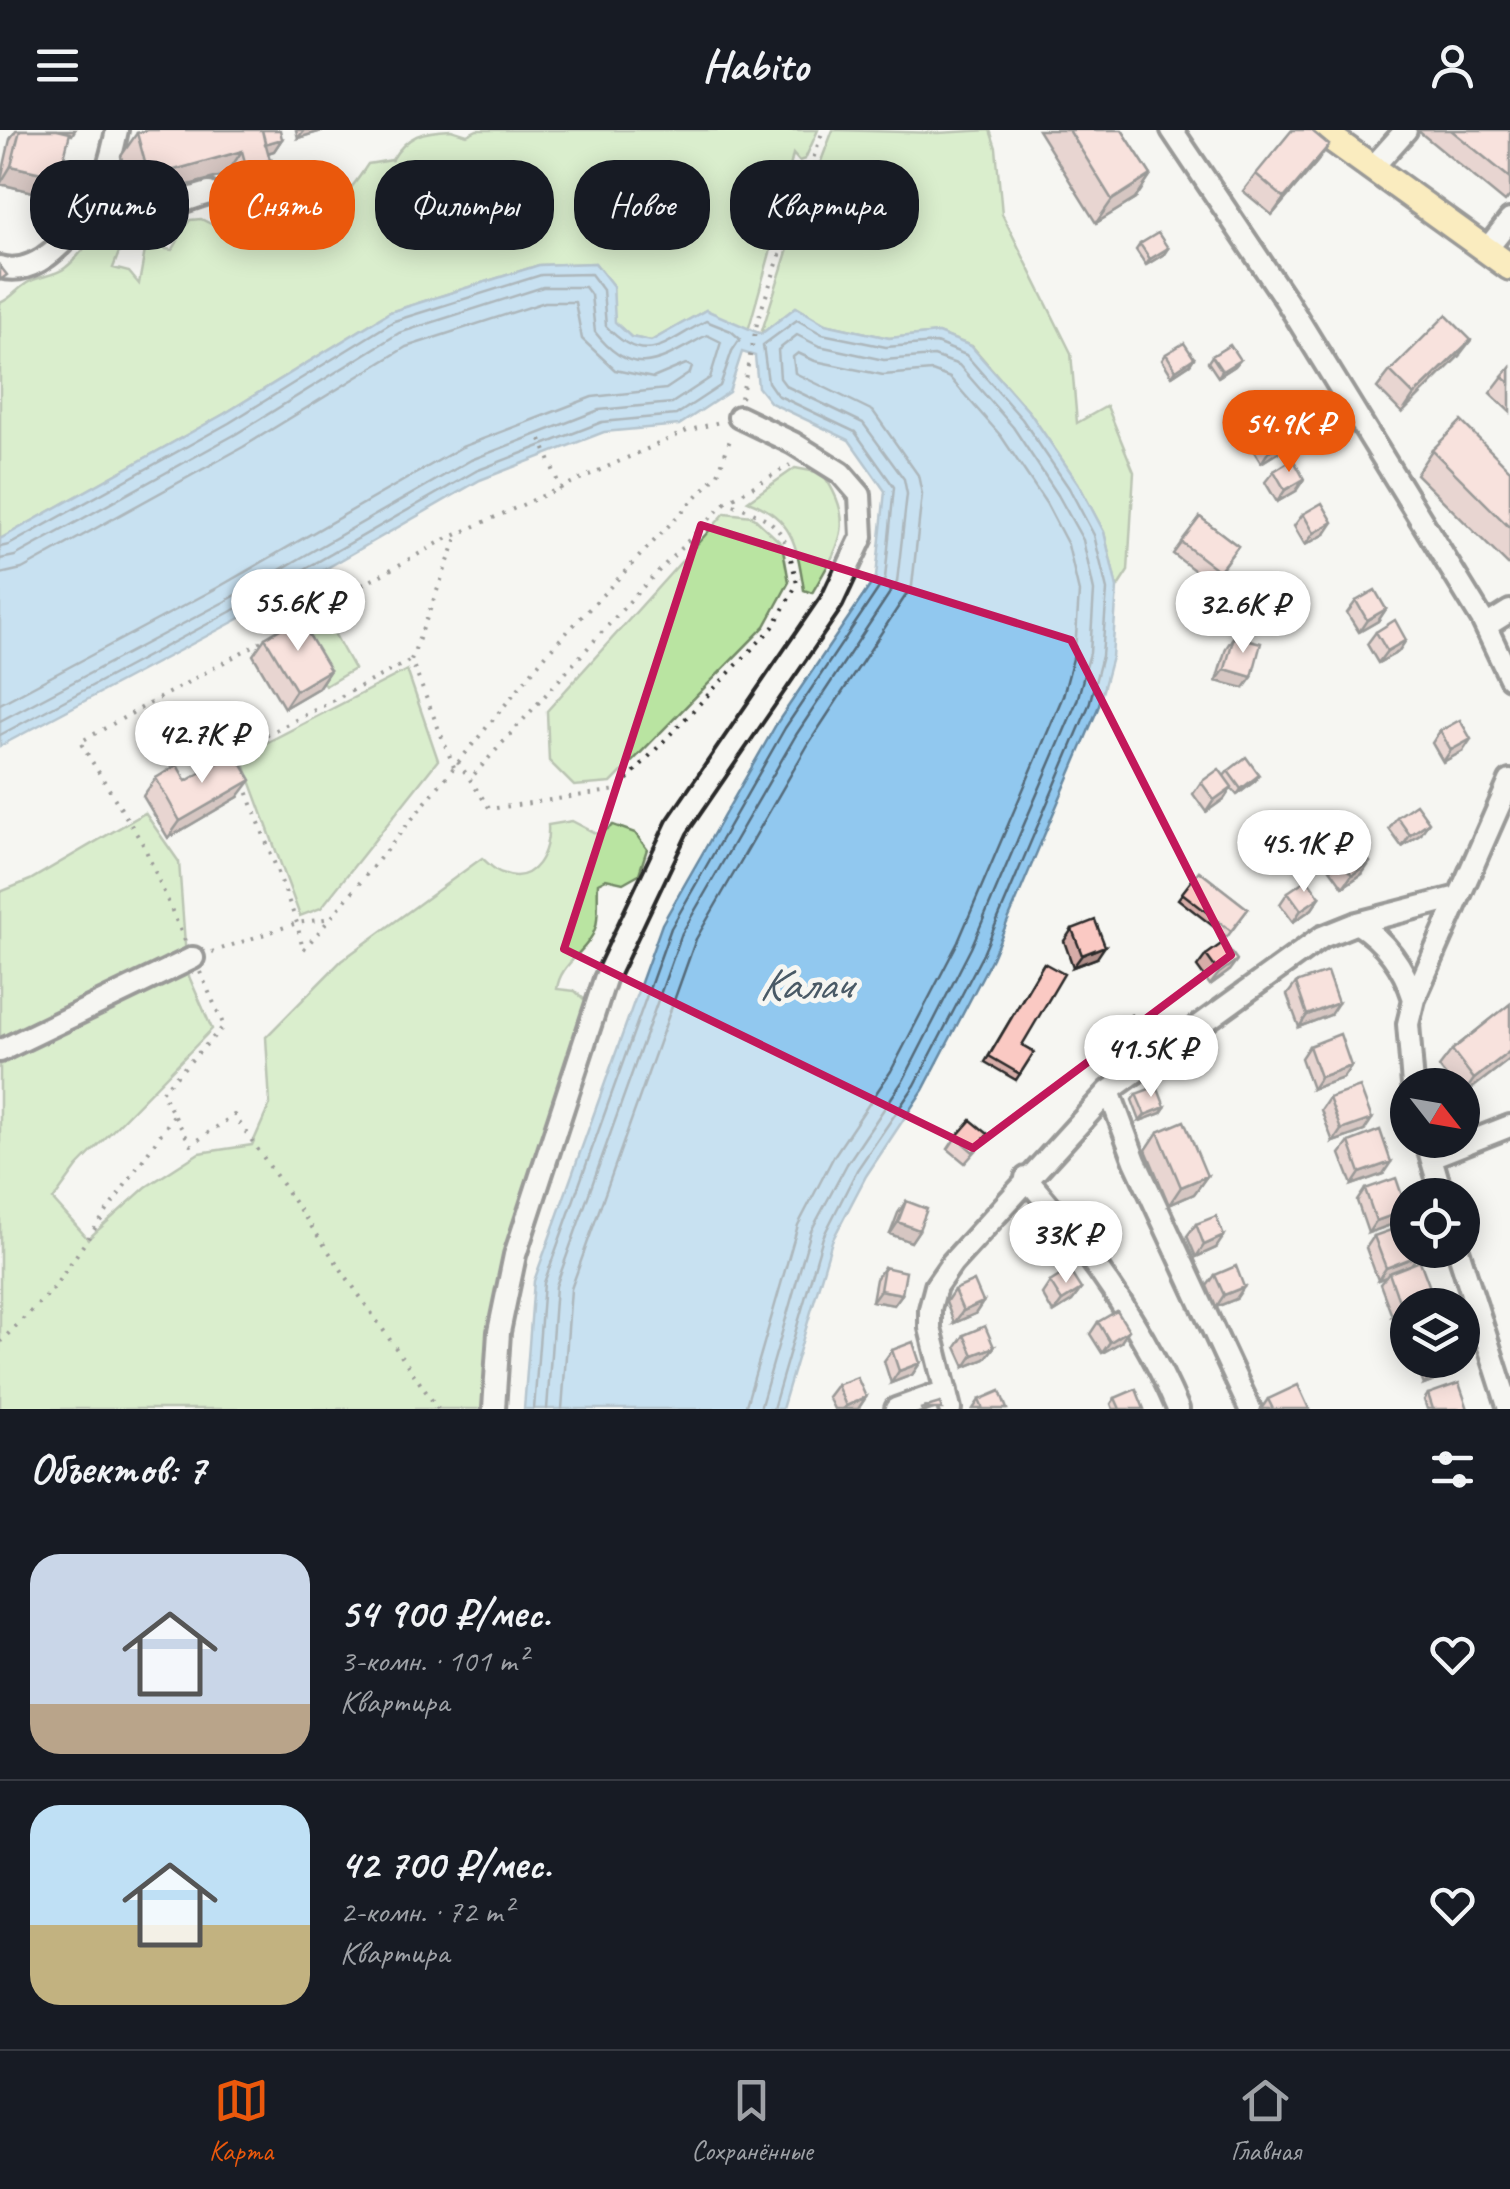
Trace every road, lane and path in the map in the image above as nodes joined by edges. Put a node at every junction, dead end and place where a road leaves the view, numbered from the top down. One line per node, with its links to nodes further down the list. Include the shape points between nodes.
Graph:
1 (117, 130): 6 (street)
2 (822, 130): 15 (path, via 758,319)
3 (1172, 130): 22 (street, via 1286,300)
4 (1320, 130): 7 (main road)
5 (1406, 130): 7 (street)
6 (107, 160)
7 (1372, 168): 11 (main road)
8 (209, 193): 9 (street)
9 (189, 198)
10 (1510, 220): 11 (street)
11 (1487, 249): 14 (main road)
12 (52, 250): 13 (street, via 21,269)
13 (0, 267)
14 (1510, 267)
15 (739, 417): 17 (street); 18 (path, via 686,431); 27 (path, via 718,474 549,651)
16 (541, 440): 18 (path)
17 (818, 458): 19 (path, via 800,460); 47 (street, via 860,494 862,536 832,601 677,827 605,978 514,1255)
18 (561, 490): 20 (path)
19 (725, 504): 28 (path); 28 (path, via 752,510 787,538 797,584 773,627 617,790 490,809)
20 (458, 534): 23 (path); 25 (path)
21 (1510, 611): 22 (street)
22 (1486, 626): 26 (street)
23 (287, 627)
24 (270, 637): 34 (path, via 80,742 144,846)
25 (411, 660): 27 (path); 32 (path, via 232,753)
26 (1510, 678)
27 (456, 765): 28 (path); 31 (path)
28 (470, 779)
29 (1510, 781): 30 (street)
30 (1458, 897): 33 (street); 35 (street)
31 (331, 918): 32 (path); 32 (path, via 302,950)
32 (297, 923): 34 (path)
33 (1357, 923): 35 (street, via 1395,958); 38 (street, via 1292,956)
34 (193, 958): 36 (street); 39 (path, via 224,1026 161,1092)
35 (1414, 998): 37 (street, via 1408,1024)
36 (0, 1050)
37 (1412, 1068)
38 (1109, 1091): 42 (street); 50 (street)
39 (174, 1114): 44 (path, via 52,1290); 46 (path, via 191,1145 234,1115)
40 (1510, 1126): 41 (street)
41 (1480, 1134)
42 (1026, 1178): 45 (street, via 936,1286 930,1328); 49 (street, via 1107,1283)
43 (1464, 1268): 51 (street)
44 (0, 1342)
45 (948, 1400): 48 (street)
46 (438, 1409)
47 (494, 1409)
48 (896, 1409)
49 (1178, 1409)
50 (1250, 1409)
51 (1508, 1409)

